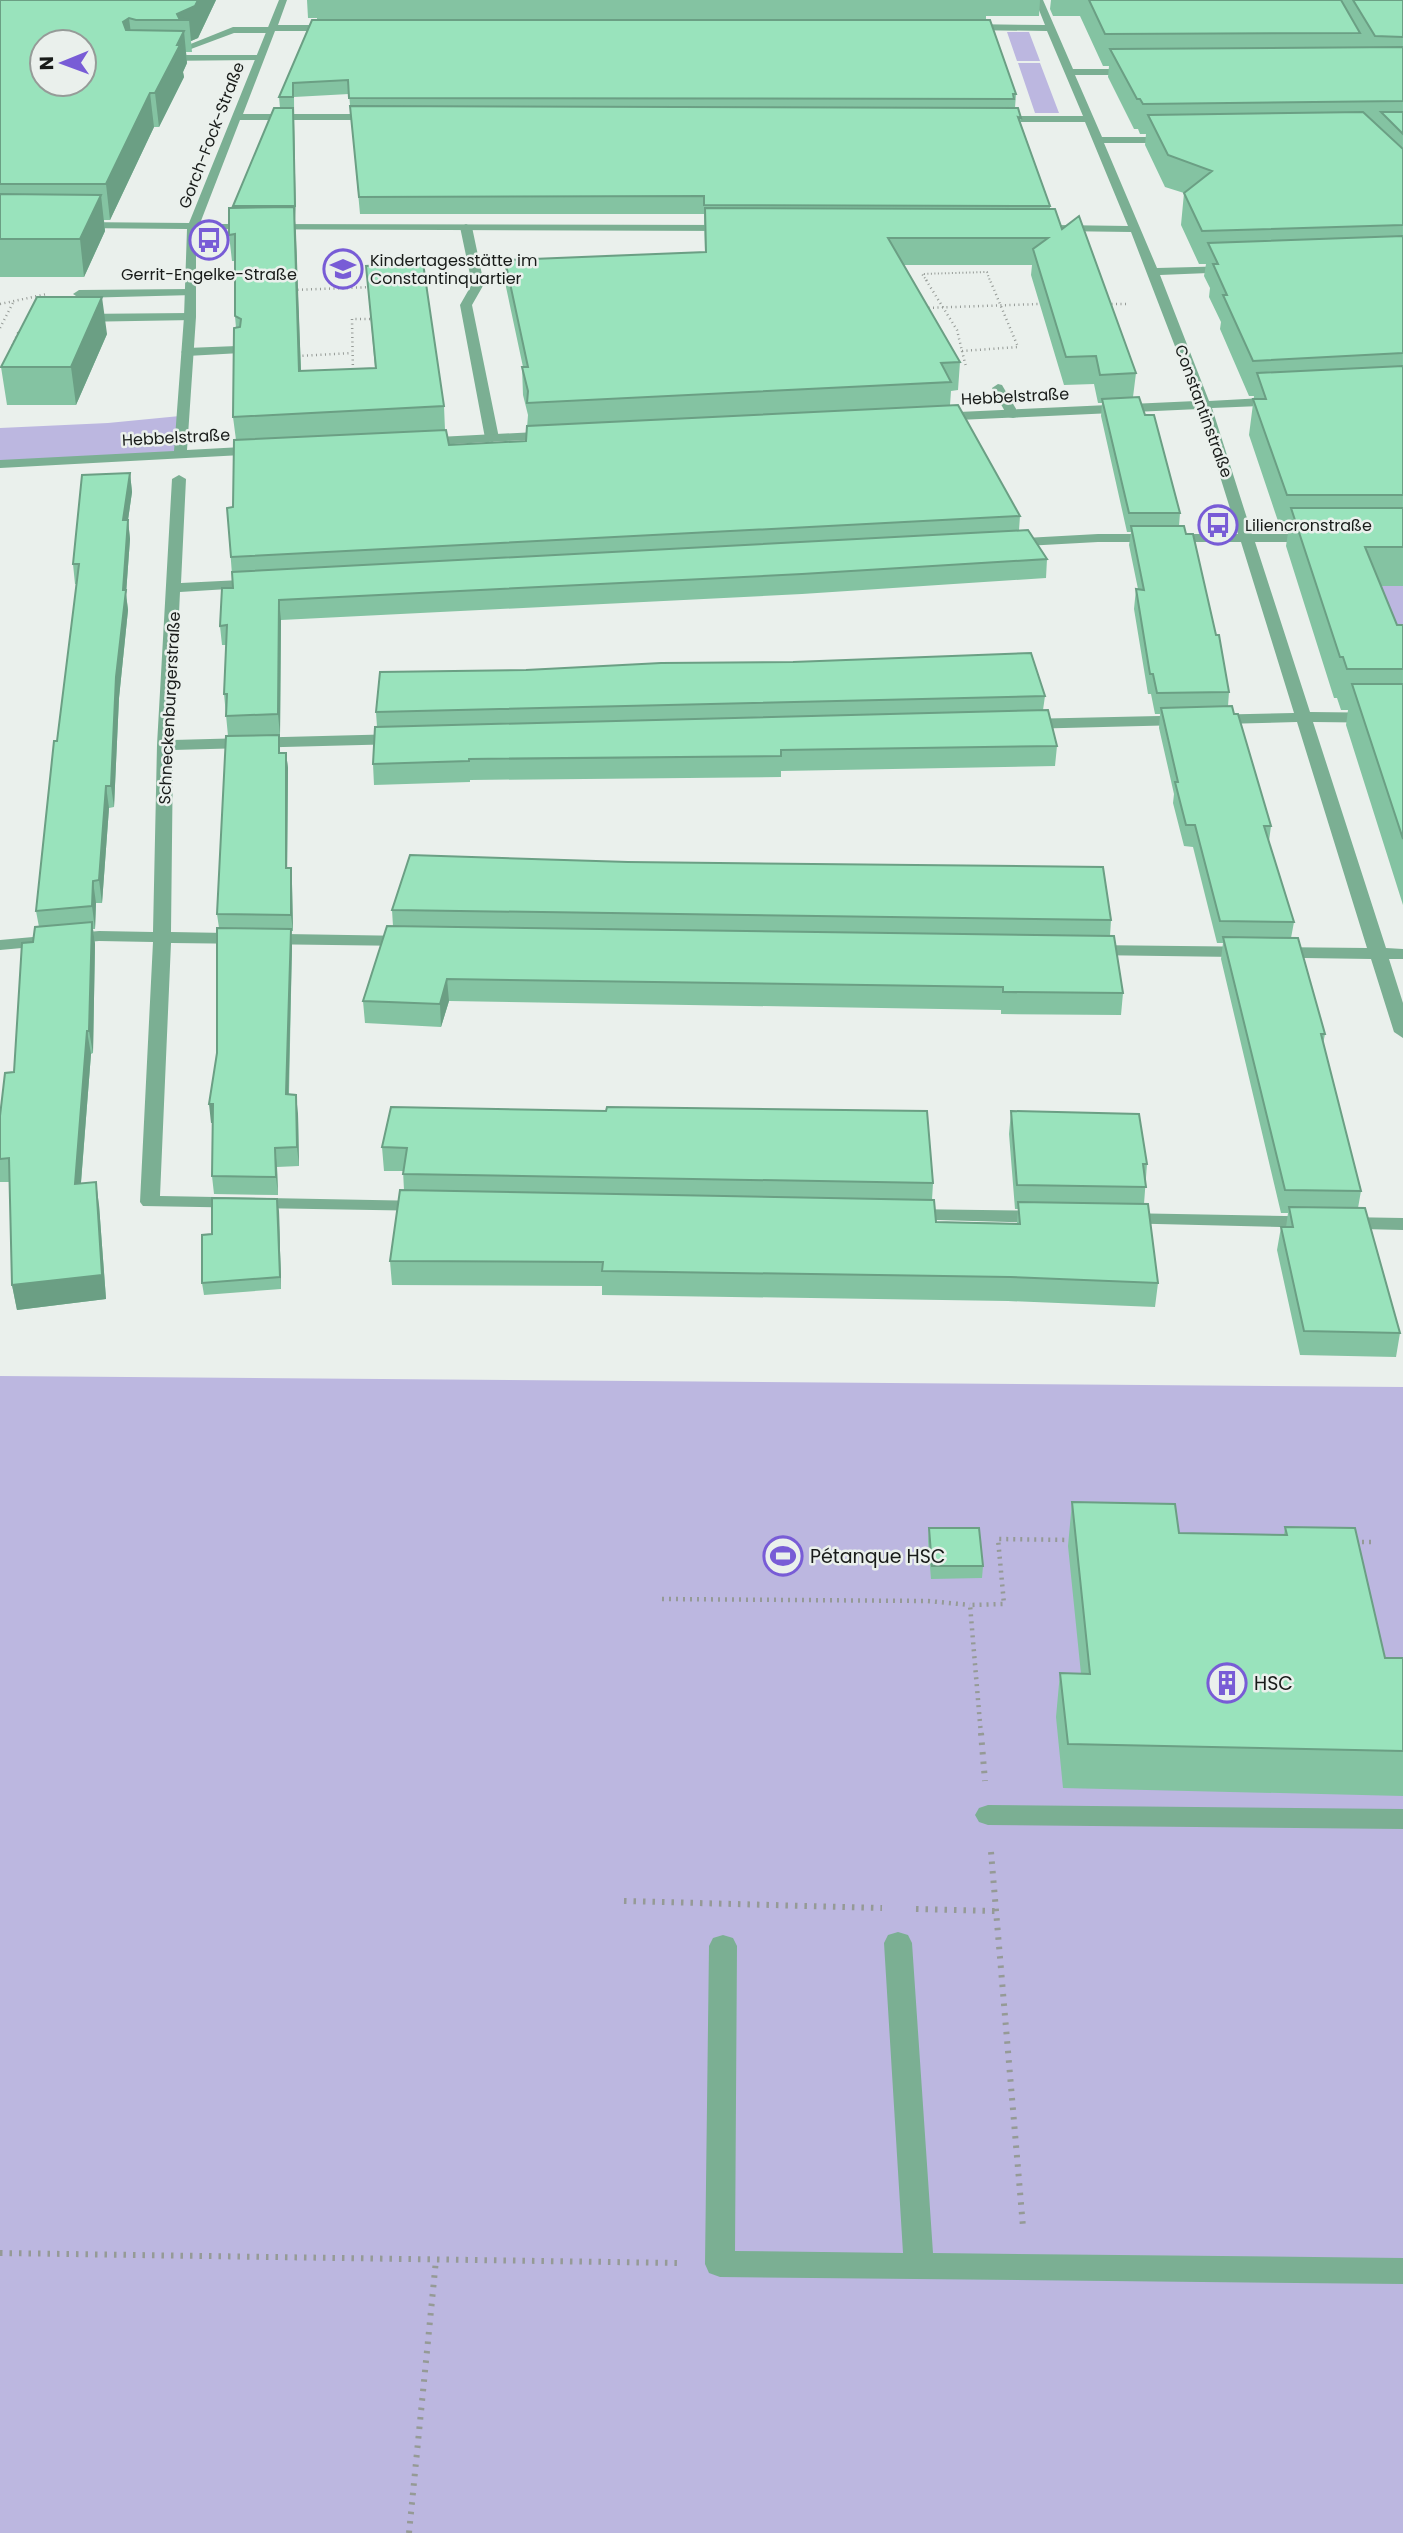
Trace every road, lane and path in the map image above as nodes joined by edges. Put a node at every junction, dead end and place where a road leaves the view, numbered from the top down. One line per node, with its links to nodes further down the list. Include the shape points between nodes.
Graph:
1 (283, 0): 7 (street, Gorch-Fock-Straße)
2 (1040, 1): 3 (street); 6 (street, Constantinstraße)
3 (1054, 2)
4 (954, 27): 6 (street)
5 (341, 28): 7 (street)
6 (1051, 28): 11 (street, Constantinstraße)
7 (270, 29): 8 (street, via 233,30); 10 (street, Gorch-Fock-Straße)
8 (188, 47)
9 (145, 61): 10 (street)
10 (257, 61): 13 (street, Gorch-Fock-Straße)
11 (1070, 72): 12 (street); 16 (street, Constantinstraße)
12 (1151, 72)
13 (237, 117): 14 (street); 20 (street, Gorch-Fock-Straße)
14 (390, 117)
15 (977, 118): 16 (street)
16 (1089, 119): 18 (street, Constantinstraße)
17 (1182, 139): 18 (street)
18 (1098, 140): 25 (street, Constantinstraße)
19 (69, 225): 20 (street)
20 (193, 226): 33 (street, Gorch-Fock-Straße)
21 (215, 227): 22 (street)
22 (466, 227): 23 (street); 29 (street)
23 (748, 228)
24 (1048, 228): 25 (street)
25 (1135, 229): 27 (street, Constantinstraße)
26 (1250, 269): 27 (street)
27 (1153, 272): 54 (street, Constantinstraße)
28 (422, 284): 29 (path)
29 (478, 284): 58 (street, via 466,305)
30 (383, 286): 31 (path)
31 (290, 290)
32 (48, 293): 35 (path)
33 (190, 293): 34 (street); 41 (street, Gorch-Fock-Straße)
34 (79, 294)
35 (14, 301): 36 (path); 44 (path)
36 (0, 304)
37 (1040, 304): 38 (path)
38 (998, 305): 39 (path); 39 (path, via 987,271 922,274); 46 (path, via 1018,347)
39 (944, 307): 40 (path); 46 (path)
40 (923, 308)
41 (190, 317): 42 (street); 47 (street, Gorch-Fock-Straße)
42 (68, 318)
43 (378, 319): 48 (path, via 352,320)
44 (0, 328)
45 (237, 350): 47 (street)
46 (962, 351): 50 (path)
47 (187, 352): 61 (street, Gorch-Fock-Straße)
48 (352, 353): 49 (path); 51 (path)
49 (298, 356)
50 (966, 367)
51 (353, 378)
52 (998, 388): 55 (street)
53 (1299, 400): 54 (street, Hebbelstraße)
54 (1204, 404): 55 (street, Hebbelstraße); 64 (street, Constantinstraße)
55 (1013, 414): 56 (street, Hebbelstraße)
56 (923, 418)
57 (570, 434): 58 (street)
58 (492, 438): 59 (street)
59 (410, 442)
60 (275, 449): 61 (street, Hebbelstraße)
61 (180, 454): 62 (street, Hebbelstraße)
62 (0, 464)
63 (179, 479): 68 (street, Schneckenburgerstraße)
64 (1247, 537): 65 (street); 66 (street); 69 (street, Constantinstraße)
65 (1329, 539)
66 (988, 544)
67 (271, 583): 68 (street)
68 (174, 588): 73 (street, Schneckenburgerstraße)
69 (1305, 717): 70 (street); 71 (street); 78 (street, Constantinstraße)
70 (1403, 718)
71 (1013, 724)
72 (415, 739): 73 (street)
73 (165, 746): 74 (street, Schneckenburgerstraße)
74 (162, 938): 75 (street); 76 (street, via 99,936); 81 (street, Schneckenburgerstraße, via 150,1202)
75 (427, 941)
76 (0, 945)
77 (1071, 950): 78 (street)
78 (1378, 954): 79 (street); 80 (street, Constantinstraße)
79 (1403, 954)
80 (1403, 1032)
81 (442, 1207)
82 (888, 1215): 83 (street)
83 (1069, 1218)
84 (1097, 1218): 85 (street)
85 (1403, 1223)
86 (1081, 1540): 90 (path, via 998,1539 1004,1604)
87 (1344, 1542): 88 (path)
88 (1372, 1542)
89 (662, 1598): 90 (path)
90 (970, 1605): 91 (path)
91 (988, 1815): 92 (street); 96 (path)
92 (1403, 1819)
93 (624, 1901): 94 (path)
94 (896, 1908)
95 (909, 1909): 96 (path)
96 (995, 1910): 103 (path)
97 (898, 1943): 102 (street)
98 (723, 1946): 101 (street)
99 (0, 2253): 100 (path)
100 (436, 2260): 101 (path); 105 (path)
101 (720, 2264): 102 (street)
102 (919, 2266): 103 (street)
103 (1026, 2266): 104 (street)
104 (1403, 2271)
105 (409, 2533)

